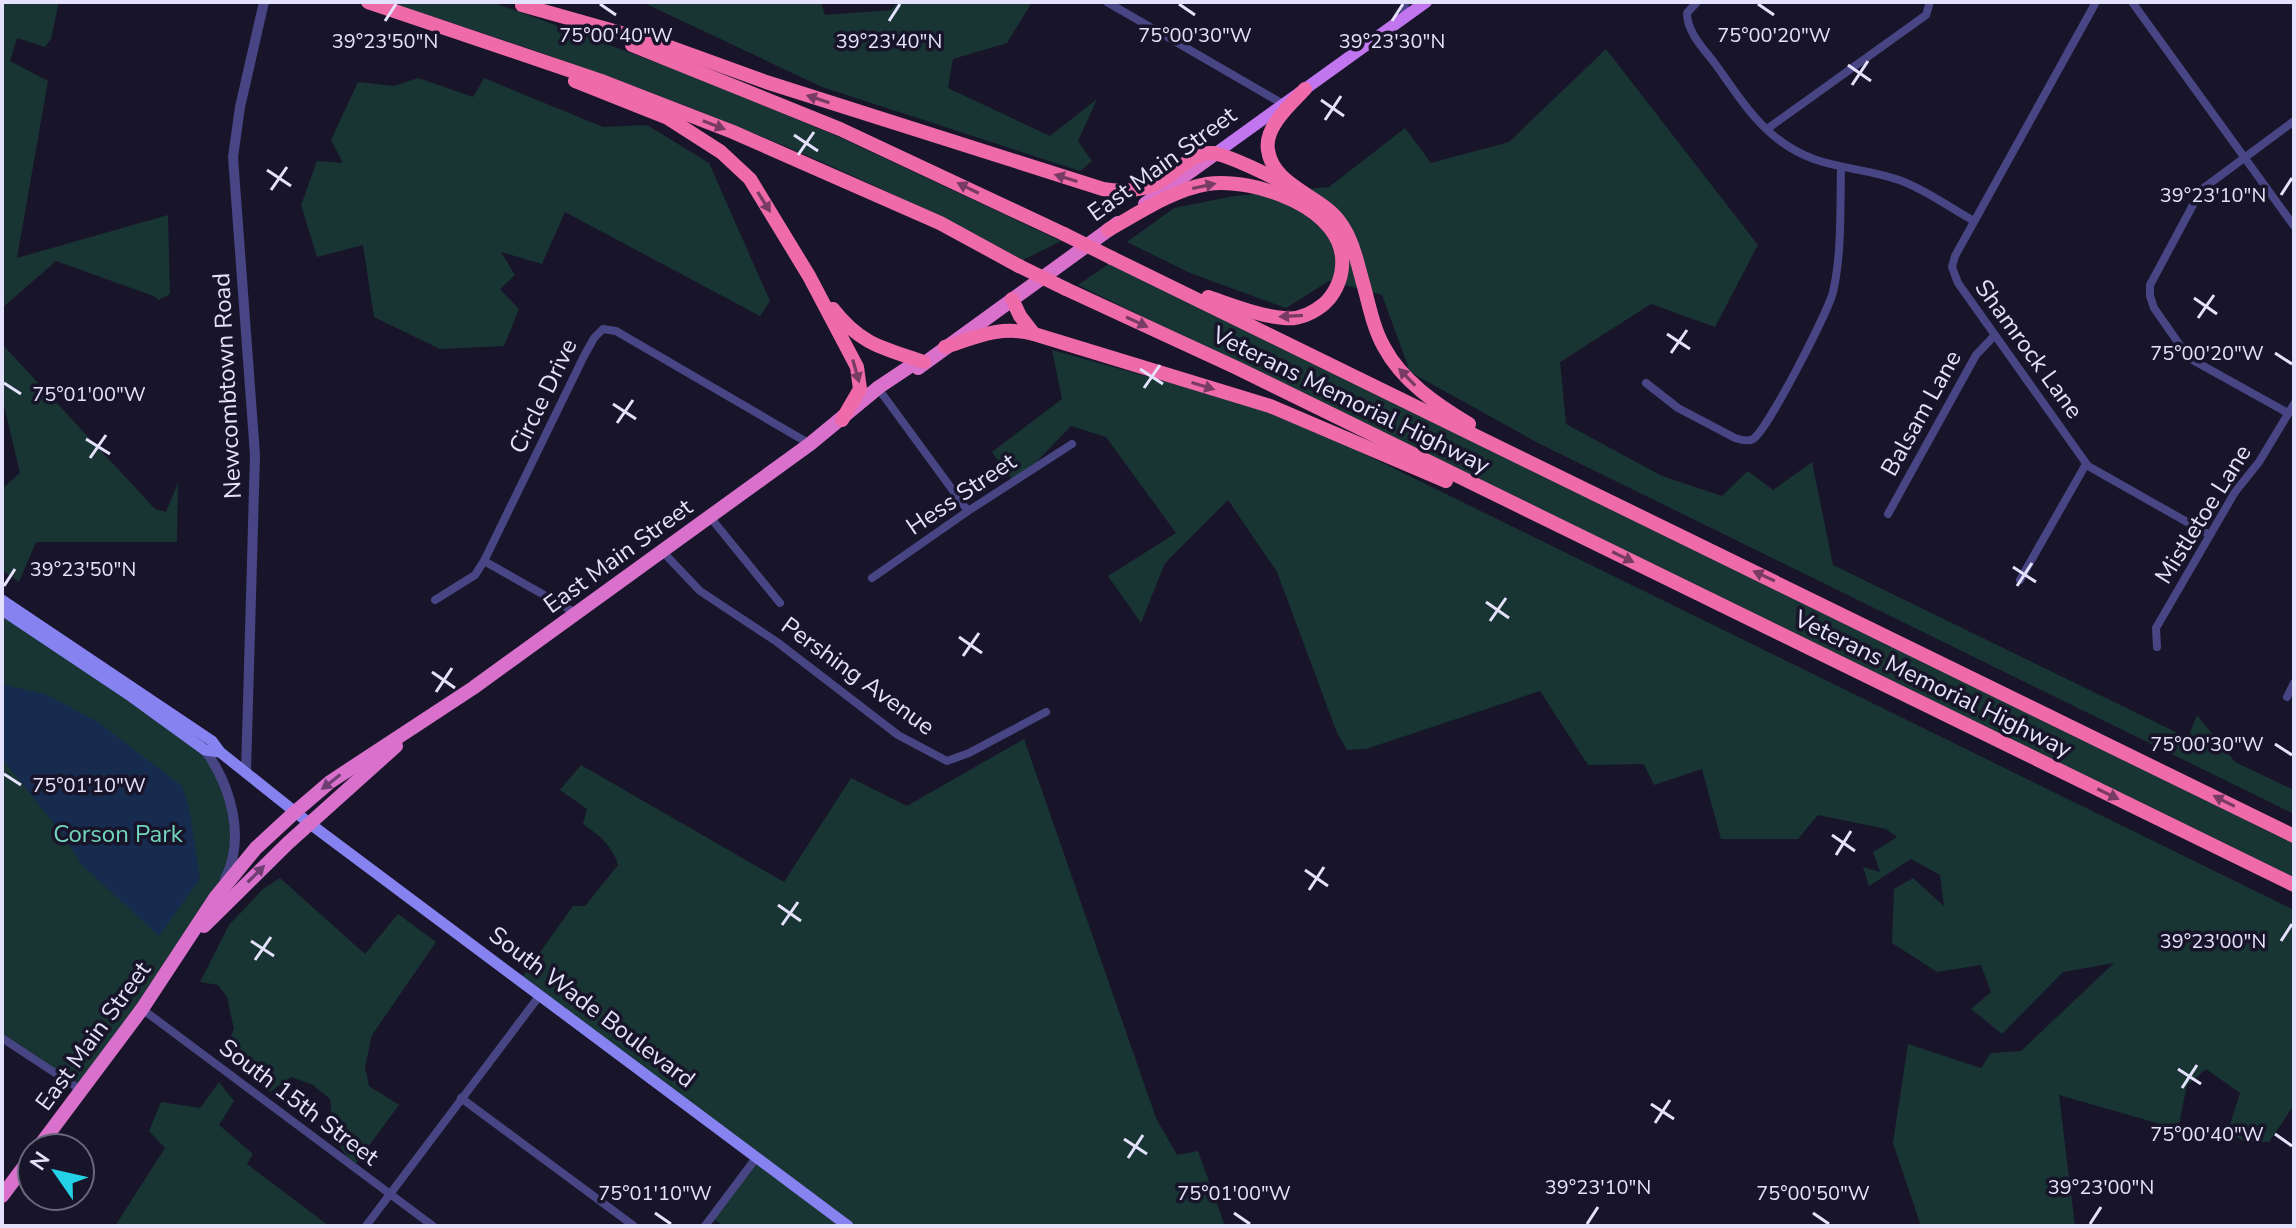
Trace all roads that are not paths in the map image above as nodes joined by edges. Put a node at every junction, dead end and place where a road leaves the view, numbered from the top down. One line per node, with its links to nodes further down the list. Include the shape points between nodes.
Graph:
1 (264, 2): 61 (street, Newcombtown Road, via 233,157 255,455)
2 (368, 2): 12 (highway, Veterans Memorial Highway)
3 (1107, 2): 14 (street)
4 (1405, 2): 11 (street)
5 (1426, 2): 11 (main road, East Main Street)
6 (1930, 2): 16 (street, via 1926,15)
7 (2096, 2): 21 (street, Shamrock Lane)
8 (2136, 3): 18 (street)
9 (518, 4): 17 (highway, one-way to 9, via 1200,154 1148,187 1103,189 667,46); 25 (highway, Veterans Memorial Highway, one-way to 9, bridge, via 840,129)
10 (1694, 5): 16 (street, via 1687,18 1694,34)
11 (1404, 17): 13 (main road, East Main Street)
12 (509, 51): 24 (highway, one-way to 24, via 668,118 721,152 750,179); 44 (highway, Veterans Memorial Highway, one-way to 44, bridge, via 733,132 940,223)
13 (1305, 89): 14 (main road, East Main Street); 20 (highway, via 1282,115 1267,144 1273,165)
14 (1283, 104): 17 (main road, East Main Street)
15 (2294, 121): 18 (street)
16 (1767, 129): 19 (street, via 1796,152)
17 (1216, 153): 20 (highway); 23 (highway, East Main Street)
18 (2244, 157): 22 (street); 34 (street, via 2201,190 2152,278 2150,296 2189,358)
19 (1841, 169): 21 (street, via 1909,184); 31 (street, via 1832,295 1757,436 1735,438 1678,408)
20 (1297, 189): 39 (highway, one-way to 20, via 1464,421 1406,377 1378,334 1344,228)
21 (1974, 221): 28 (street, Shamrock Lane, via 1952,267)
22 (2294, 226)
23 (1108, 230): 25 (highway, one-way to 25, via 1175,194 1227,183 1258,187 1304,207 1332,229 1342,250 1333,293 1316,310 1292,318 1243,309); 26 (highway, East Main Street)
24 (809, 276): 30 (highway, via 861,339); 35 (highway, one-way to 35, via 859,372 860,389)
25 (1151, 277): 39 (highway, Veterans Memorial Highway)
26 (1012, 299): 27 (highway); 29 (highway, East Main Street)
27 (1034, 334): 29 (highway, via 988,332); 44 (highway, one-way to 44, via 1295,415)
28 (1995, 335): 38 (street, Shamrock Lane); 41 (street, Balsam Lane, via 1976,355)
29 (945, 347): 30 (highway, East Main Street)
30 (924, 362): 32 (highway, East Main Street); 35 (highway, East Main Street, via 879,387)
31 (1646, 383)
32 (883, 395): 35 (highway, East Main Street); 40 (street)
33 (2294, 404): 34 (street, Mistletoe Lane)
34 (2288, 413): 43 (street, Mistletoe Lane)
35 (842, 420): 36 (highway, East Main Street)
36 (810, 444): 42 (highway, East Main Street); 46 (street, Circle Drive, via 616,331 603,329 584,356)
37 (1072, 444): 40 (street, Hess Street)
38 (2086, 464): 43 (street, Shamrock Lane); 48 (street)
39 (1616, 505): 64 (highway, Veterans Memorial Highway, one-way to 39)
40 (968, 511): 47 (street, Hess Street)
41 (1888, 514)
42 (710, 517): 45 (highway, East Main Street); 51 (street, Pershing Avenue)
43 (2210, 535): 54 (street, Mistletoe Lane, via 2156,628)
44 (1592, 542): 65 (highway, Veterans Memorial Highway, one-way to 65)
45 (662, 551): 53 (highway, East Main Street); 57 (street, Pershing Avenue, via 700,591 777,642 898,735 947,761)
46 (484, 561): 50 (street, via 475,575); 53 (street)
47 (872, 578)
48 (2020, 580)
49 (2, 600): 60 (main road, South Wade Boulevard, via 212,741)
50 (435, 600)
51 (780, 603)
52 (2, 610): 59 (main road)
53 (576, 613): 58 (highway, East Main Street)
54 (2157, 647)
55 (2294, 683): 56 (street)
56 (2287, 697)
57 (1046, 712)
58 (417, 725): 62 (highway, East Main Street, one-way to 62, via 330,782); 63 (highway, East Main Street)
59 (205, 750): 60 (main road); 66 (street, via 224,781 235,829 233,864)
60 (220, 752): 61 (main road, South Wade Boulevard)
61 (246, 772): 62 (main road, South Wade Boulevard)
62 (295, 812): 63 (main road, South Wade Boulevard); 66 (highway, East Main Street, via 256,848)
63 (309, 823): 67 (highway, East Main Street, one-way to 63); 68 (main road, South Wade Boulevard)
64 (2294, 836)
65 (2294, 885)
66 (215, 898): 67 (highway, East Main Street)
67 (182, 950): 69 (highway, East Main Street)
68 (540, 995): 72 (street); 74 (main road, South Wade Boulevard)
69 (142, 1009): 71 (highway, East Main Street); 77 (street, South 15th Street)
70 (2, 1038): 71 (street)
71 (81, 1090): 73 (highway, East Main Street)
72 (461, 1098): 77 (street); 80 (street)
73 (50, 1132)
74 (756, 1158): 81 (street); 82 (main road, South Wade Boulevard)
75 (16, 1176): 76 (highway)
76 (3, 1193)
77 (390, 1194): 78 (street); 79 (street, South 15th Street)
78 (366, 1226)
79 (433, 1226)
80 (634, 1226)
81 (705, 1226)
82 (848, 1226)

